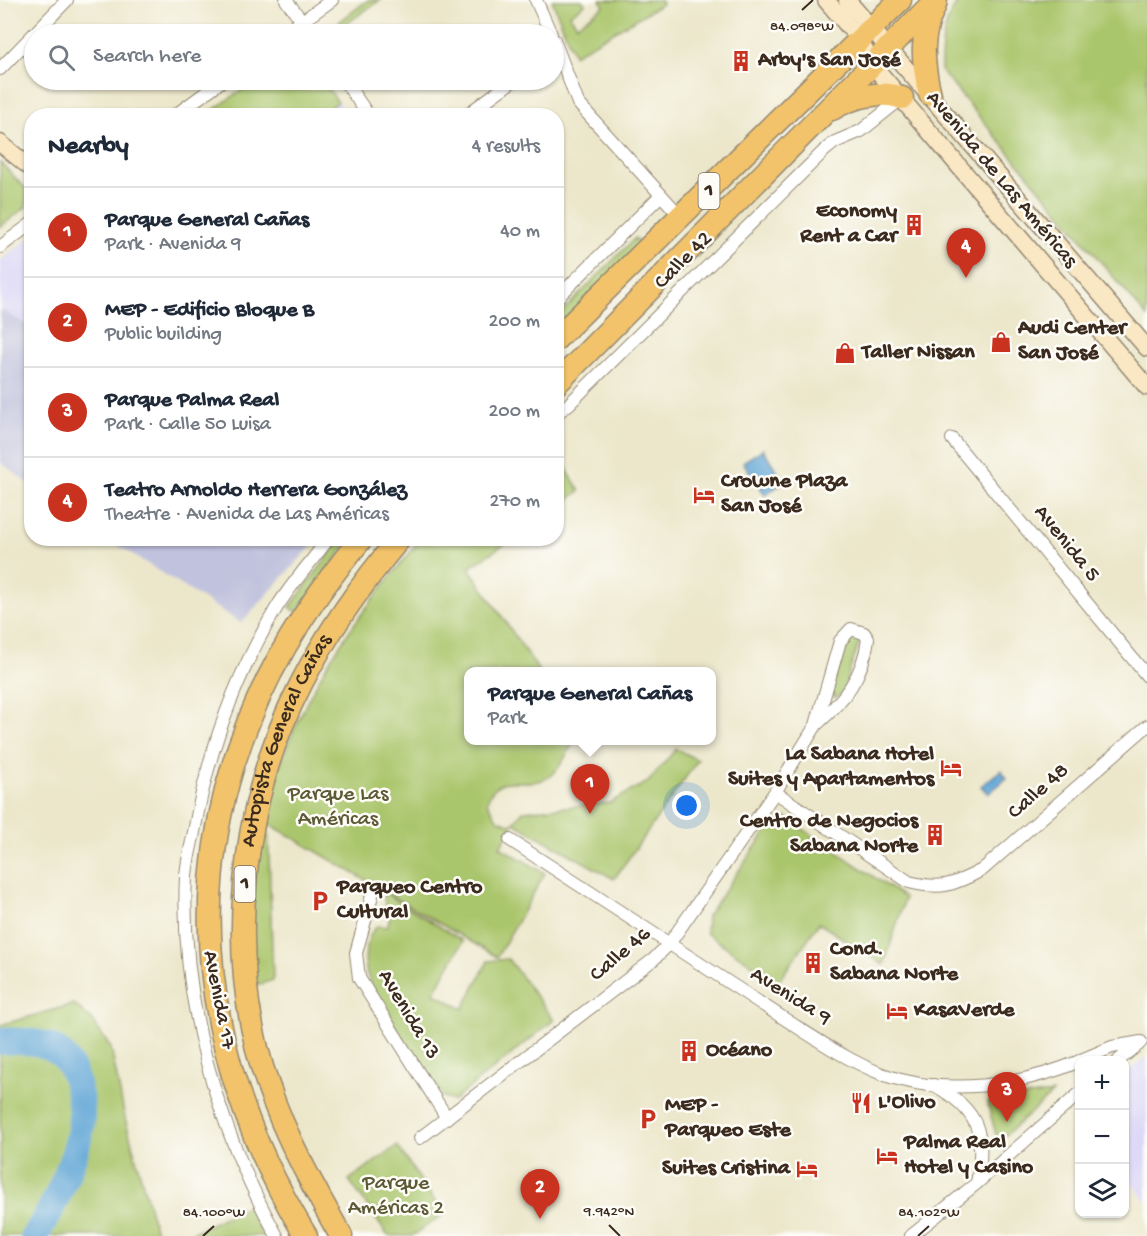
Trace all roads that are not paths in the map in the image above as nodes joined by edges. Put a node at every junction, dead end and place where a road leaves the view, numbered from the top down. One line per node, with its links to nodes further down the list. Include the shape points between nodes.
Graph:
1 (67, 0): 10 (street)
2 (286, 0): 9 (street)
3 (332, 0): 9 (street)
4 (536, 0): 13 (street)
5 (826, 0): 14 (main road, Avenida de Las Américas)
6 (848, 0): 14 (main road, Avenida de Las Américas)
7 (900, 0): 14 (highway, 1)
8 (937, 0): 16 (highway, 1); 23 (highway, via 927,25 922,57)
9 (303, 21): 11 (street); 12 (street)
10 (44, 24)
11 (299, 24)
12 (305, 24)
13 (547, 24)
14 (866, 34): 16 (main road, Avenida de Las Américas); 17 (main road, Avenida de Las Américas); 32 (highway, 1)
15 (24, 44): 18 (street)
16 (889, 47): 17 (highway, 1); 23 (main road, Avenida de Las Américas)
17 (872, 63): 24 (main road, Avenida de Las Américas); 28 (highway, 1)
18 (0, 69)
19 (564, 69): 31 (street, via 578,104)
20 (209, 90): 25 (street)
21 (351, 90): 26 (street)
22 (500, 90): 27 (street)
23 (930, 94): 37 (main road, Avenida de Las Américas)
24 (902, 99): 28 (highway, via 890,94 859,98); 39 (main road, Avenida de Las Américas); 40 (street, Calle 42, via 867,128 825,150)
25 (185, 108)
26 (363, 108)
27 (476, 108)
28 (825, 113): 38 (highway, 1)
29 (0, 143): 30 (main road)
30 (24, 162)
31 (661, 195): 32 (street); 35 (street)
32 (682, 218): 36 (highway, 1)
33 (24, 229): 34 (street)
34 (0, 247)
35 (564, 291)
36 (564, 331)
37 (1147, 348)
38 (564, 376)
39 (1147, 387)
40 (564, 408)
41 (952, 439): 45 (street, Avenida 5)
42 (323, 546): 61 (street, Avenida 17, via 279,604 236,687 210,760 186,873 186,950 215,1093 245,1173)
43 (356, 546): 62 (highway, Autopista General Cañas / 1, via 294,630 253,707 229,773 216,830 210,886 211,968 238,1087 262,1154)
44 (394, 546): 63 (highway, Autopista General Cañas / 1, via 347,606 299,686 274,749 250,835 245,887 243,958 249,1013 268,1085 308,1176)
45 (1147, 676)
46 (816, 725): 46 (street, Calle 46, via 844,633 850,628 864,633 868,639 866,652 854,686); 48 (street, Calle 46)
47 (1147, 726): 48 (street, Calle 48, via 982,870 955,884 930,887 909,882)
48 (775, 792): 51 (street, Calle 46)
49 (510, 840): 51 (street, Avenida 9)
50 (373, 892): 58 (street, Avenida 13, via 357,944 359,978)
51 (669, 944): 56 (street, Avenida 9, via 838,1053 884,1074); 58 (street, Calle 46)
52 (1144, 1040): 53 (street, Avenida 9); 54 (street)
53 (1091, 1056)
54 (1124, 1056)
55 (1075, 1063): 56 (street, Avenida 9, via 1012,1083 969,1087)
56 (930, 1083): 60 (street, via 962,1102 973,1118 983,1153)
57 (1075, 1097): 60 (street)
58 (447, 1118): 59 (street, Calle 46)
59 (420, 1138)
60 (977, 1183): 64 (street)
61 (278, 1236)
62 (306, 1236)
63 (341, 1236)
64 (911, 1236)

